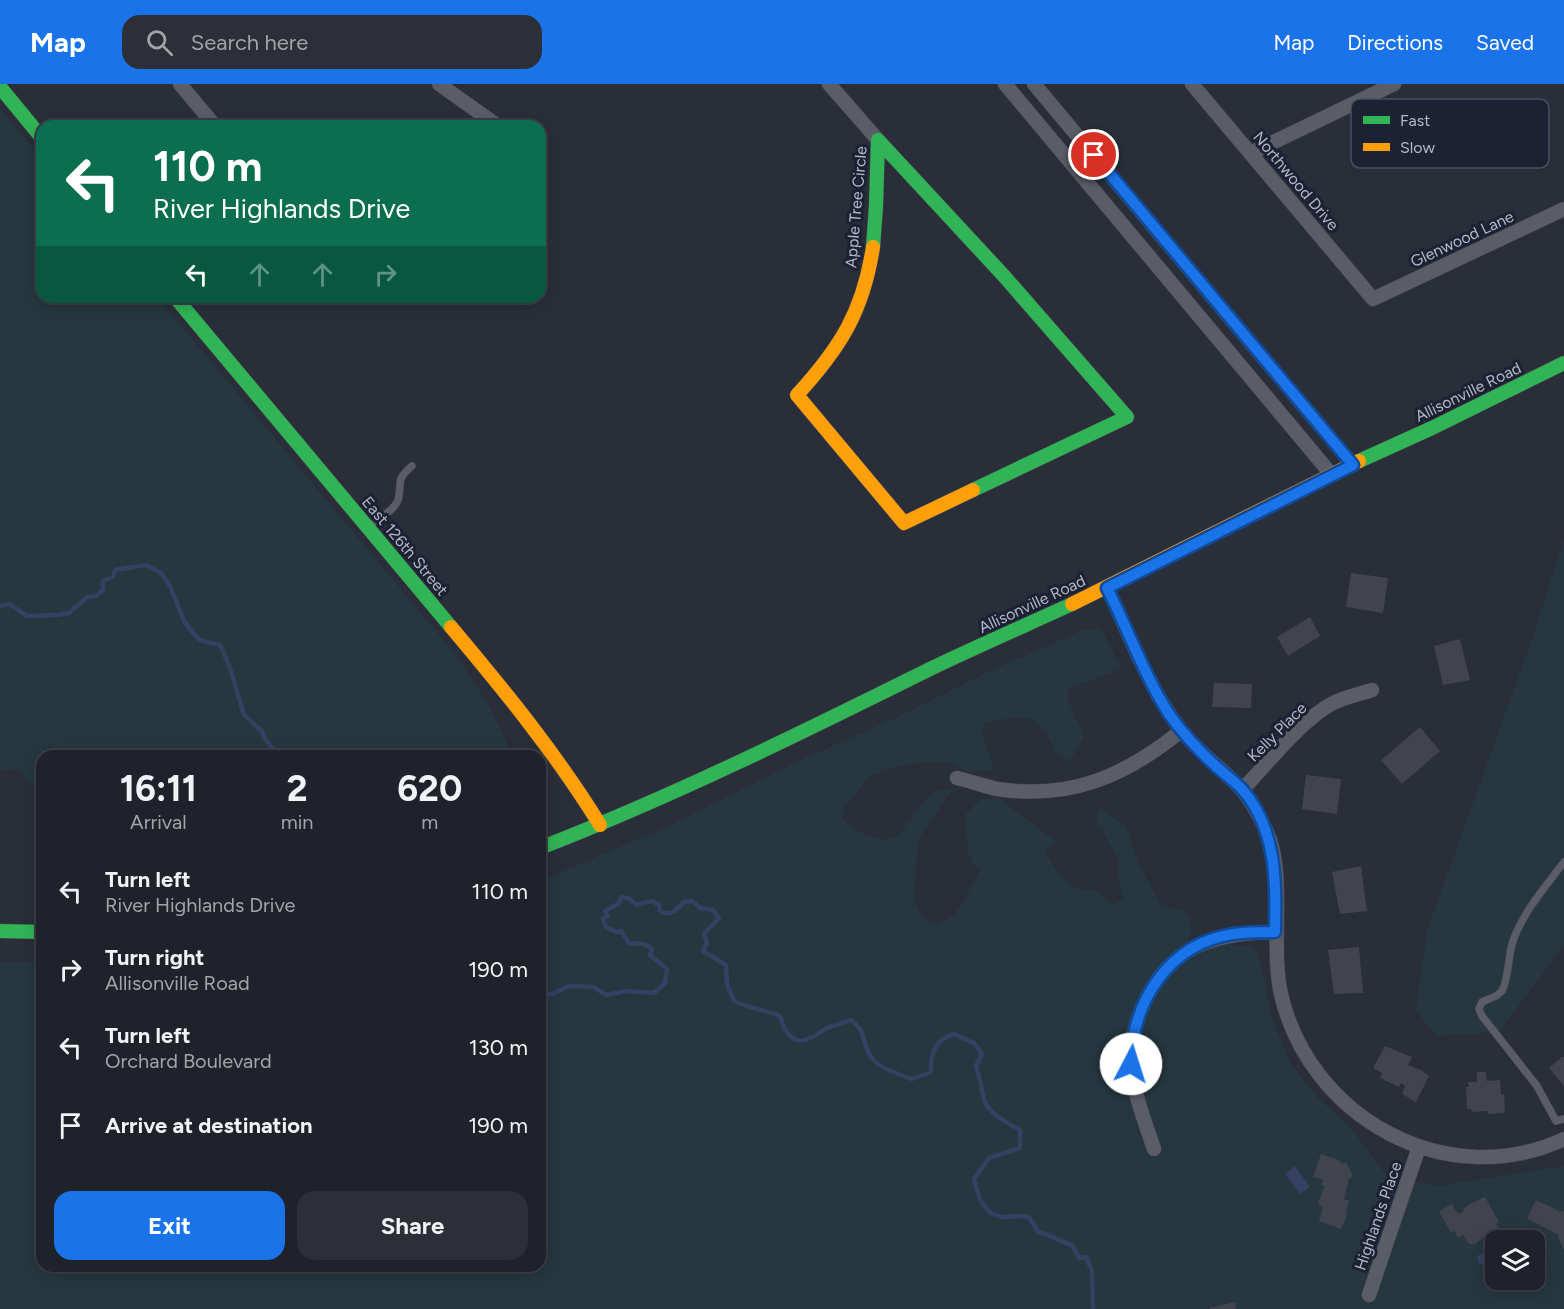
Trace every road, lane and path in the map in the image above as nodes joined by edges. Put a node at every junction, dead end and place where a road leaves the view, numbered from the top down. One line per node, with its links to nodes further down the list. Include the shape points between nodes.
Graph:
1 (439, 84): 12 (street)
2 (829, 84): 14 (street)
3 (1005, 84): 22 (street)
4 (1034, 84): 20 (street)
5 (1192, 84): 15 (street, Northwood Drive)
6 (1394, 84): 9 (street)
7 (0, 87): 13 (main road)
8 (189, 87): 11 (street)
9 (1363, 99)
10 (1351, 105): 15 (street)
11 (211, 120)
12 (490, 120)
13 (36, 131)
14 (878, 140): 14 (main road, Apple Tree Circle, via 874,230 864,288 833,352 797,395 904,523 1126,417 1004,276)
15 (1251, 153): 17 (street, Northwood Drive)
16 (1564, 209): 17 (street, Glenwood Lane)
17 (1373, 299)
18 (180, 303): 23 (main road, East 126th Street)
19 (1564, 363): 20 (main road, Allisonville Road)
20 (1353, 465): 22 (main road, Allisonville Road)
21 (412, 466): 23 (lane, via 398,483 395,504)
22 (1331, 474): 24 (main road, Allisonville Road)
23 (368, 527): 29 (main road, East 126th Street, via 509,696)
24 (1107, 588): 26 (street, via 1160,699); 29 (main road, Allisonville Road)
25 (1372, 690): 28 (street, Kelly Place, via 1322,711)
26 (1181, 730): 27 (street, via 1140,762 1077,787 1023,792); 28 (street)
27 (957, 778)
28 (1242, 790): 34 (street, via 1268,834 1274,863)
29 (600, 825): 30 (main road, Allisonville Road)
30 (546, 846)
31 (1564, 862): 35 (lane, via 1514,939 1502,991 1482,1002 1479,1009 1537,1086 1556,1121)
32 (0, 931): 33 (main road)
33 (36, 932)
34 (1275, 932): 37 (street, via 1280,992 1306,1058 1353,1111); 38 (street, via 1232,934 1188,950 1161,975 1149,993 1131,1042 1131,1064)
35 (1564, 1119)
36 (1564, 1139): 37 (street, via 1522,1152 1487,1156)
37 (1419, 1147): 39 (street, Highlands Place)
38 (1154, 1149)
39 (1369, 1295)

